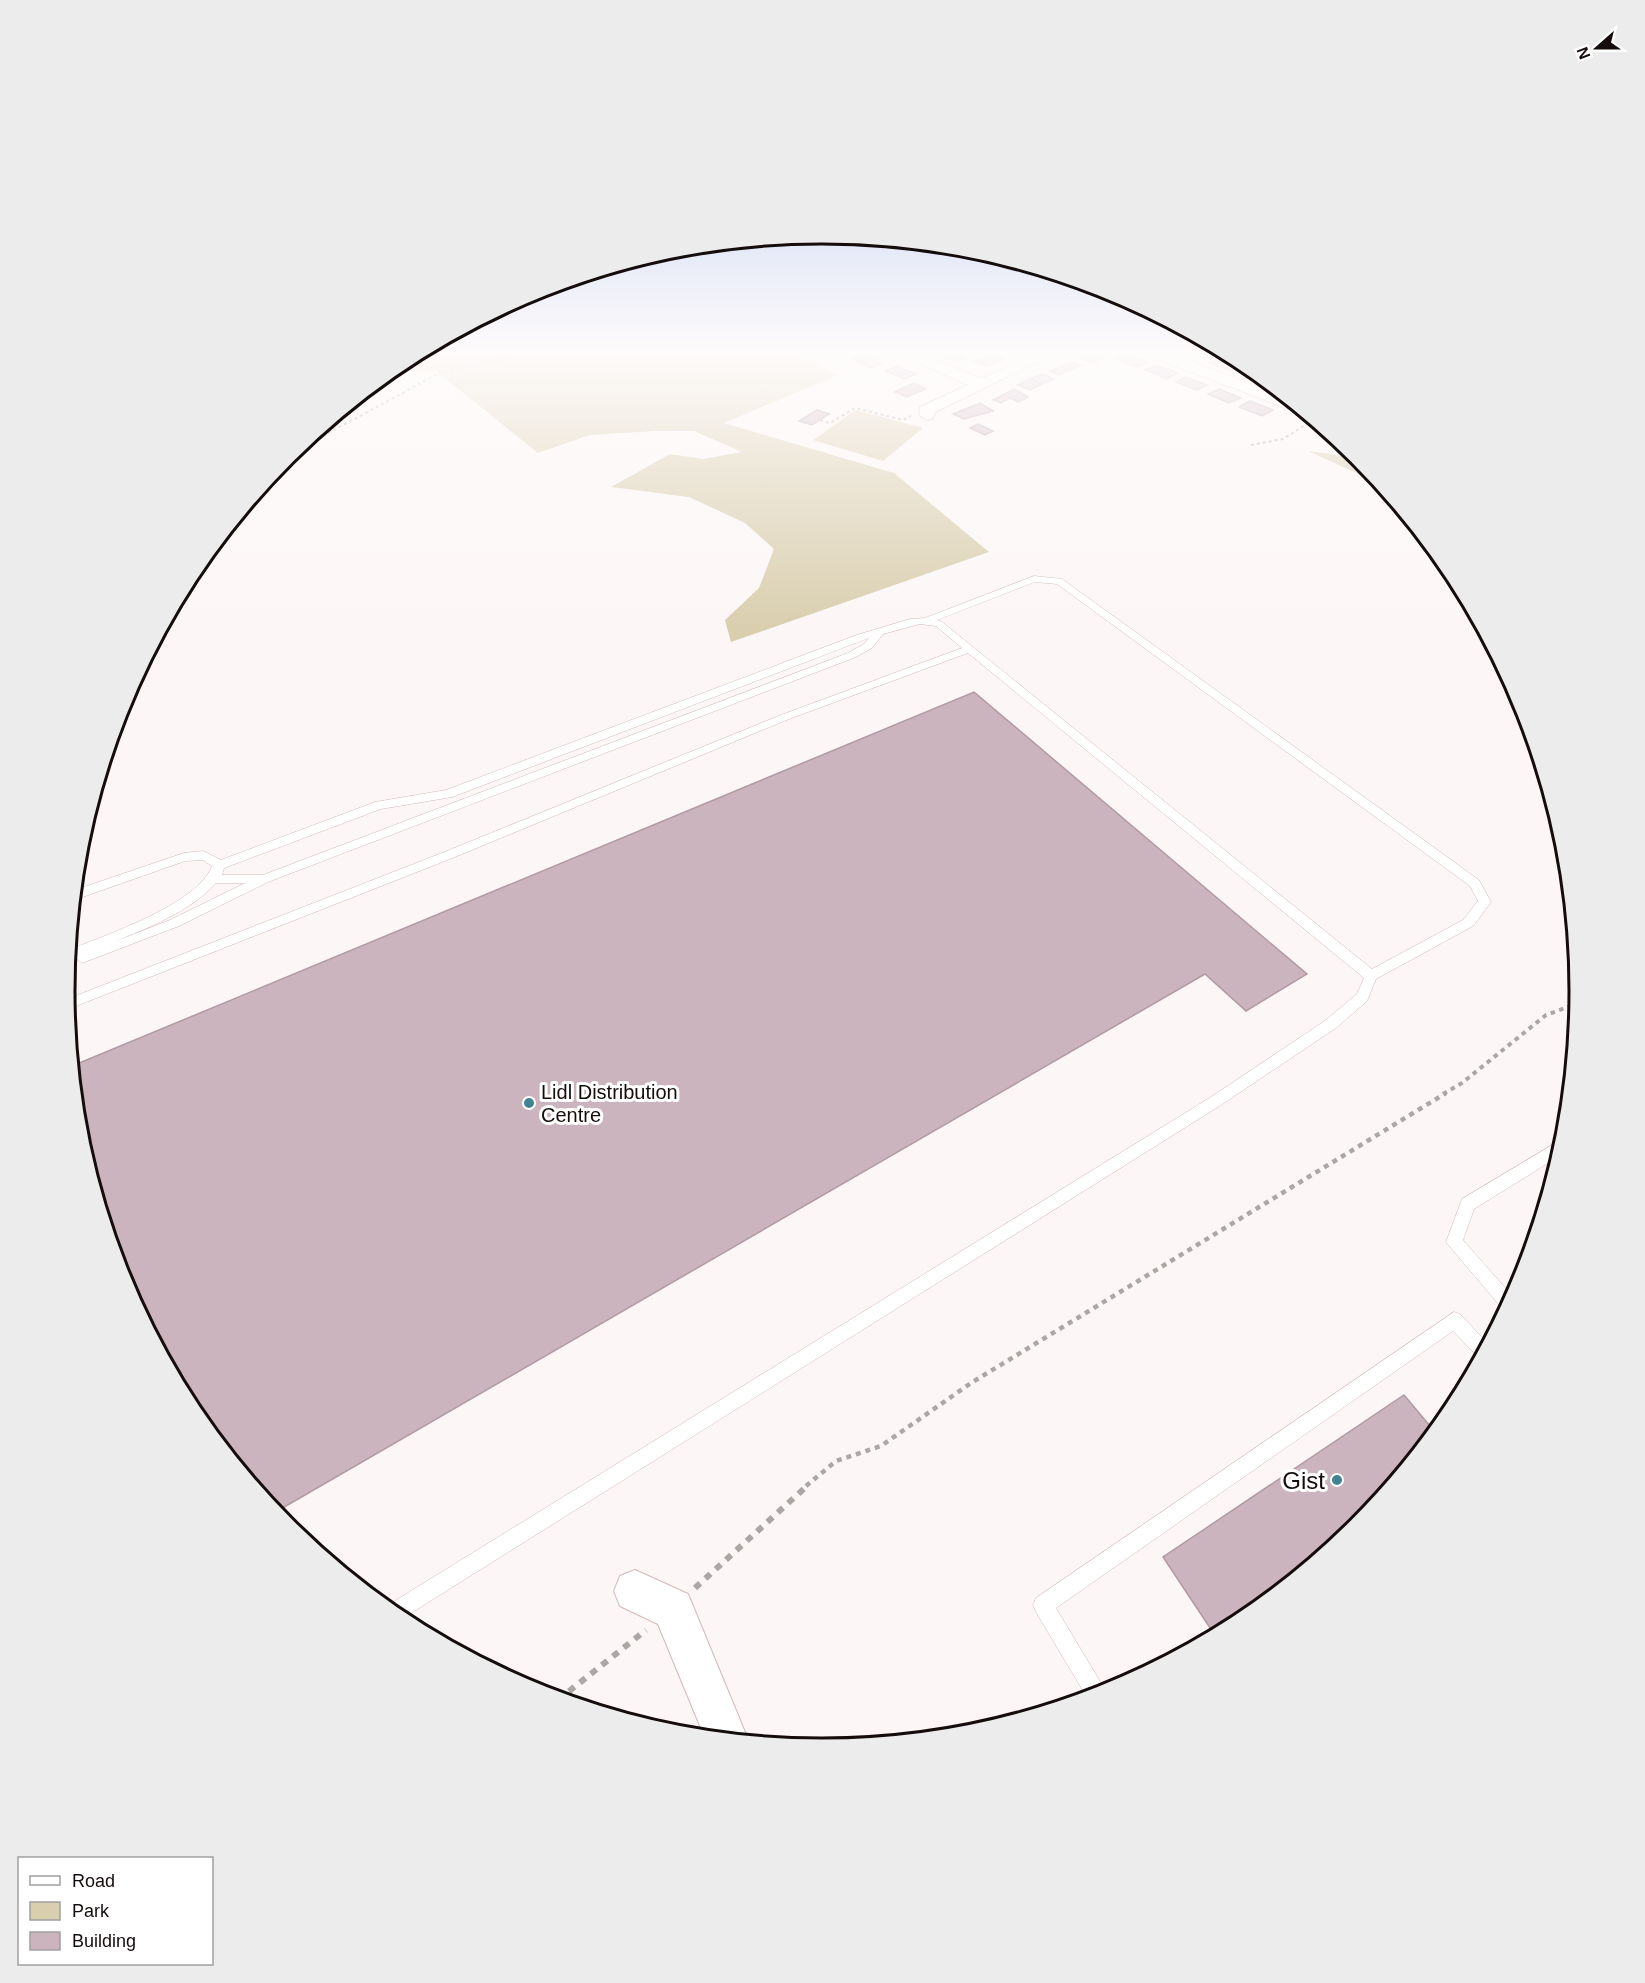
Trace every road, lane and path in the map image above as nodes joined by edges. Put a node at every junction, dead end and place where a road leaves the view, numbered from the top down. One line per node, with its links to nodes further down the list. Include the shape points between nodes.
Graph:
1 (1259, 444): 2 (path)
2 (1251, 445)
3 (929, 620): 4 (lane, via 920,619); 5 (lane); 12 (lane, via 1034,579 1059,581 1475,883 1485,902 1468,923)
4 (878, 634): 6 (lane, via 861,637 448,794 379,804); 8 (lane, via 868,646 852,655 775,686)
5 (969, 649): 12 (lane); 13 (lane, via 784,717)
6 (219, 865): 7 (lane); 9 (lane, via 211,856 184,858)
7 (213, 879): 8 (lane); 10 (lane, via 197,894 163,914)
8 (264, 879): 11 (lane, via 149,936)
9 (81, 893)
10 (77, 952)
11 (76, 959)
12 (1371, 976): 19 (lane, via 1362,997 1331,1024 1216,1101)
13 (75, 1001)
14 (1569, 1006): 20 (path, via 1546,1015 1462,1083 970,1383 881,1446 836,1461)
15 (1553, 1152): 16 (lane, via 1468,1204 1454,1242)
16 (1504, 1299)
17 (1480, 1347): 21 (lane, via 1454,1320 1043,1605)
18 (635, 1591): 20 (street)
19 (401, 1609)
20 (673, 1609): 22 (path); 23 (street)
21 (1093, 1688)
22 (567, 1693)
23 (725, 1733)

